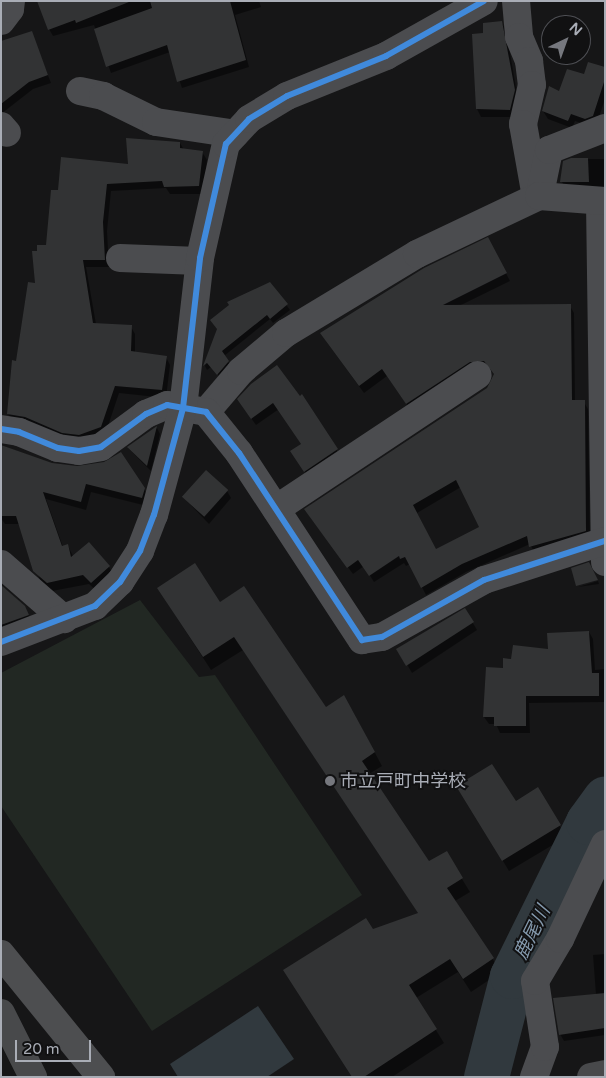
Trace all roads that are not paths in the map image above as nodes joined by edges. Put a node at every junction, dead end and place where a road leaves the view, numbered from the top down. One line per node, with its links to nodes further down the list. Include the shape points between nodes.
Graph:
1 (12, 1): 4 (street, via 10,10)
2 (484, 1): 7 (street, via 386,56 287,96 249,119)
3 (516, 1): 8 (street, via 519,37 529,61 532,85 523,124)
4 (1, 20)
5 (80, 92): 7 (street, via 103,96 156,122)
6 (605, 128): 8 (street, via 549,150)
7 (235, 134): 11 (street, via 226,144)
8 (538, 196): 9 (street); 14 (street, via 417,254 286,333)
9 (602, 202): 12 (street)
10 (120, 258): 11 (street)
11 (199, 261): 14 (street)
12 (604, 306): 15 (street)
13 (478, 375): 17 (street)
14 (195, 410): 16 (street, via 168,405 146,414 101,447 79,450 58,448); 17 (street, via 239,453); 20 (street, via 140,551 107,596 95,606)
15 (604, 423): 18 (street)
16 (1, 428)
17 (276, 509): 18 (street, via 362,640 382,637 484,580)
18 (604, 548)
19 (1, 564): 20 (street)
20 (64, 618): 21 (street)
21 (1, 642)
22 (605, 844): 28 (street, via 560,940 536,981 544,1047)
23 (1, 954): 27 (highway)
24 (1, 1013): 26 (main road)
25 (605, 1074): 29 (main road)
26 (33, 1077)
27 (101, 1077)
28 (534, 1077)
29 (591, 1077)

